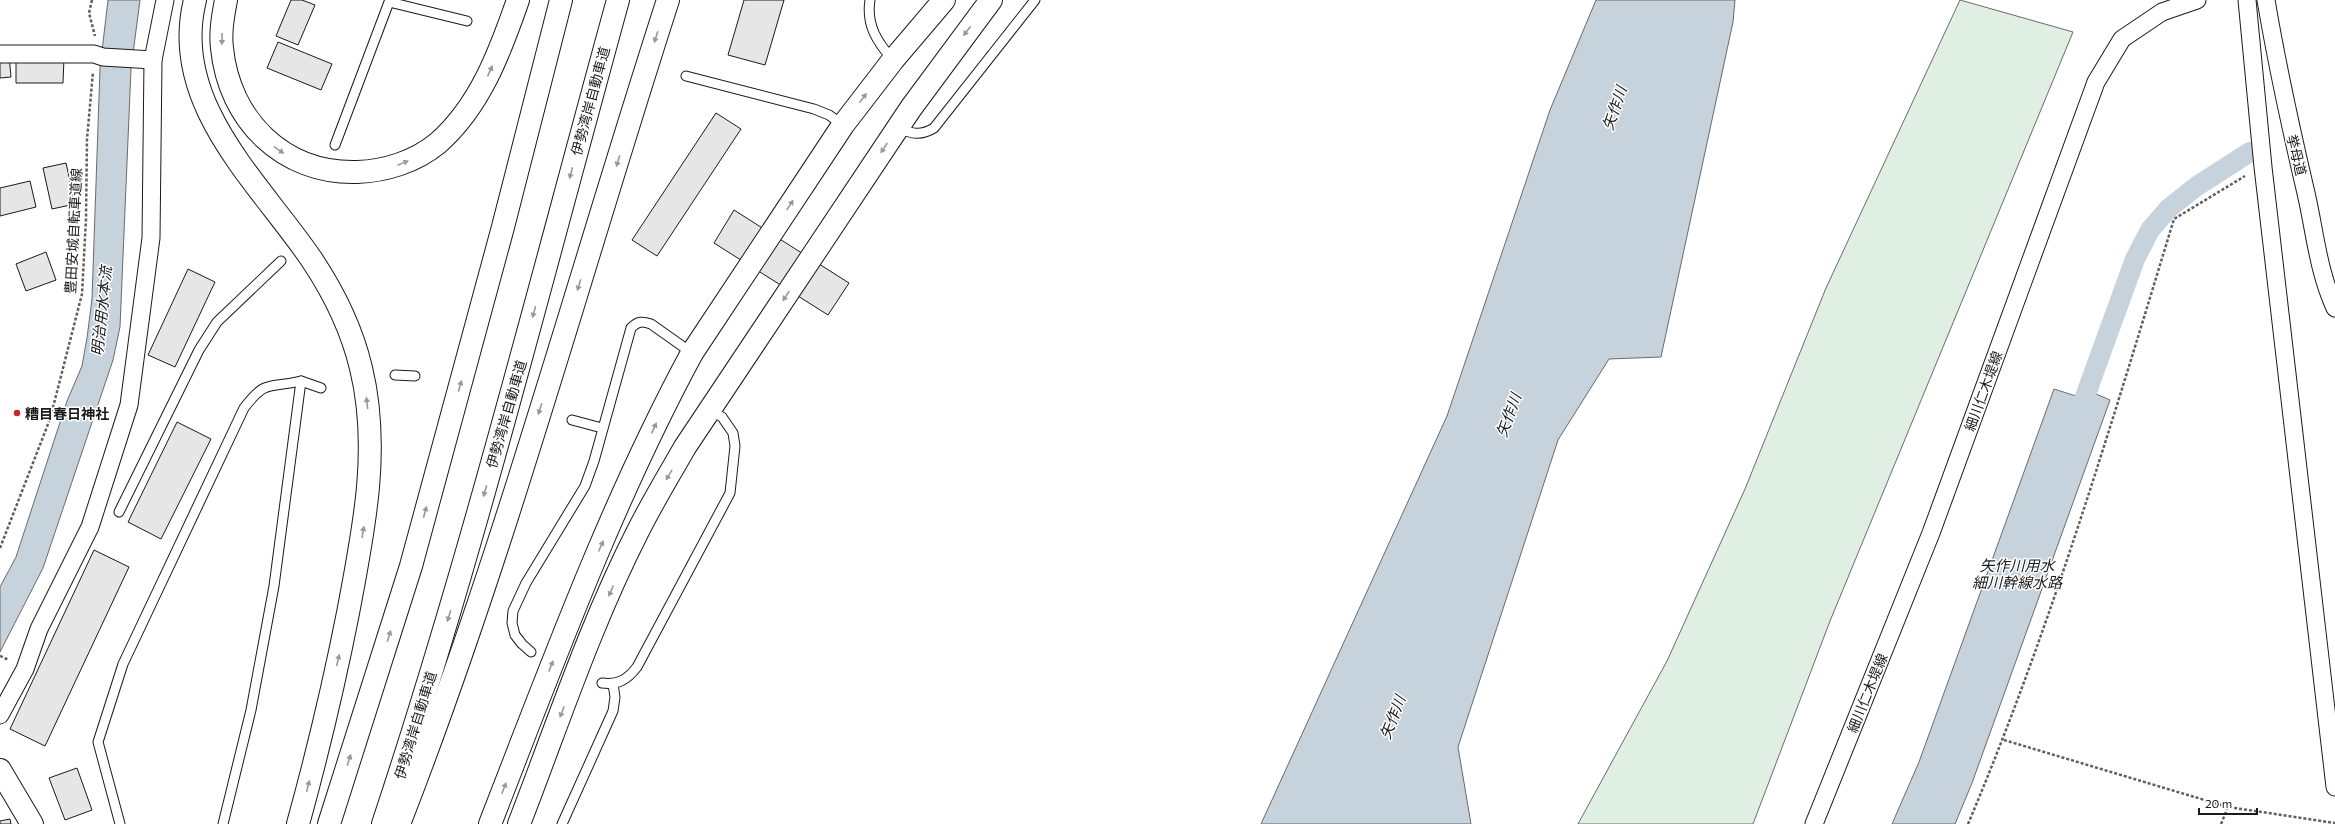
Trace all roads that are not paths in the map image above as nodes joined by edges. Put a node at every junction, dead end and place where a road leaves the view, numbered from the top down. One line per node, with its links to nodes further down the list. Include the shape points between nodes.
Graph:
1 (165, 0): 17 (street)
2 (195, 0): 43 (main road, one-way to 2, via 341,648 368,501 370,462 367,398 354,343 329,287 296,237 218,132 207,110 198,86 193,61 191,34)
3 (226, 0): 4 (main road, one-way to 4, via 222,21 224,62 234,93 245,114 259,133 296,161 319,169 344,172 394,166 418,157 437,144 471,107 484,84)
4 (518, 0)
5 (561, 0): 44 (main road, one-way to 5, via 410,566 503,227)
6 (618, 0): 45 (main road, 伊勢湾岸自動車道, one-way to 45, via 456,592)
7 (668, 0): 46 (main road, one-way to 46, via 480,601)
8 (870, 0): 18 (lane, via 873,33)
9 (944, 0): 18 (main road)
10 (991, 0): 21 (main road, one-way to 21, via 943,62)
11 (1035, 0): 21 (lane, via 934,128 926,133 917,134)
12 (2197, 0): 50 (street, 細川仁木堤線, via 2162,12 2122,39 2096,82 1931,533)
13 (2247, 0): 39 (street, via 2263,167)
14 (2266, 0): 24 (street, 挙母道, via 2278,73 2307,195 2317,255)
15 (466, 21): 22 (lane, via 389,2)
16 (0, 54): 17 (street)
17 (153, 60): 37 (street, via 151,238 129,405 90,527 39,629 25,669)
18 (893, 60): 20 (main road, one-way to 18)
19 (686, 76): 20 (lane, via 814,109)
20 (843, 125): 25 (main road, one-way to 20)
21 (898, 128): 30 (main road, one-way to 30)
22 (335, 145)
23 (281, 261): 33 (lane, via 217,322)
24 (2335, 308)
25 (692, 353): 32 (lane, via 651,324 643,321 636,323 628,334); 47 (main road, one-way to 25, via 589,572 671,392)
26 (396, 375): 27 (lane)
27 (415, 376)
28 (301, 381): 29 (lane); 41 (lane, via 284,385 269,384 256,393 244,408 123,664 98,742); 42 (lane, via 274,586 251,710)
29 (321, 388)
30 (711, 410): 36 (lane, via 722,418 733,433 735,446 730,493 637,667 630,676); 48 (main road, one-way to 48, via 685,447 637,532 590,640)
31 (572, 420): 32 (lane)
32 (602, 428): 34 (lane, via 594,461 584,486 526,583 513,611 512,623 516,635)
33 (119, 512)
34 (531, 652)
35 (602, 683): 36 (lane)
36 (613, 684): 49 (lane, via 613,710)
37 (0, 715)
38 (0, 770): 40 (main road)
39 (2335, 787)
40 (32, 824)
41 (120, 824)
42 (223, 824)
43 (298, 824)
44 (329, 824)
45 (383, 824)
46 (399, 824)
47 (490, 824)
48 (519, 824)
49 (562, 824)
50 (1814, 824)

